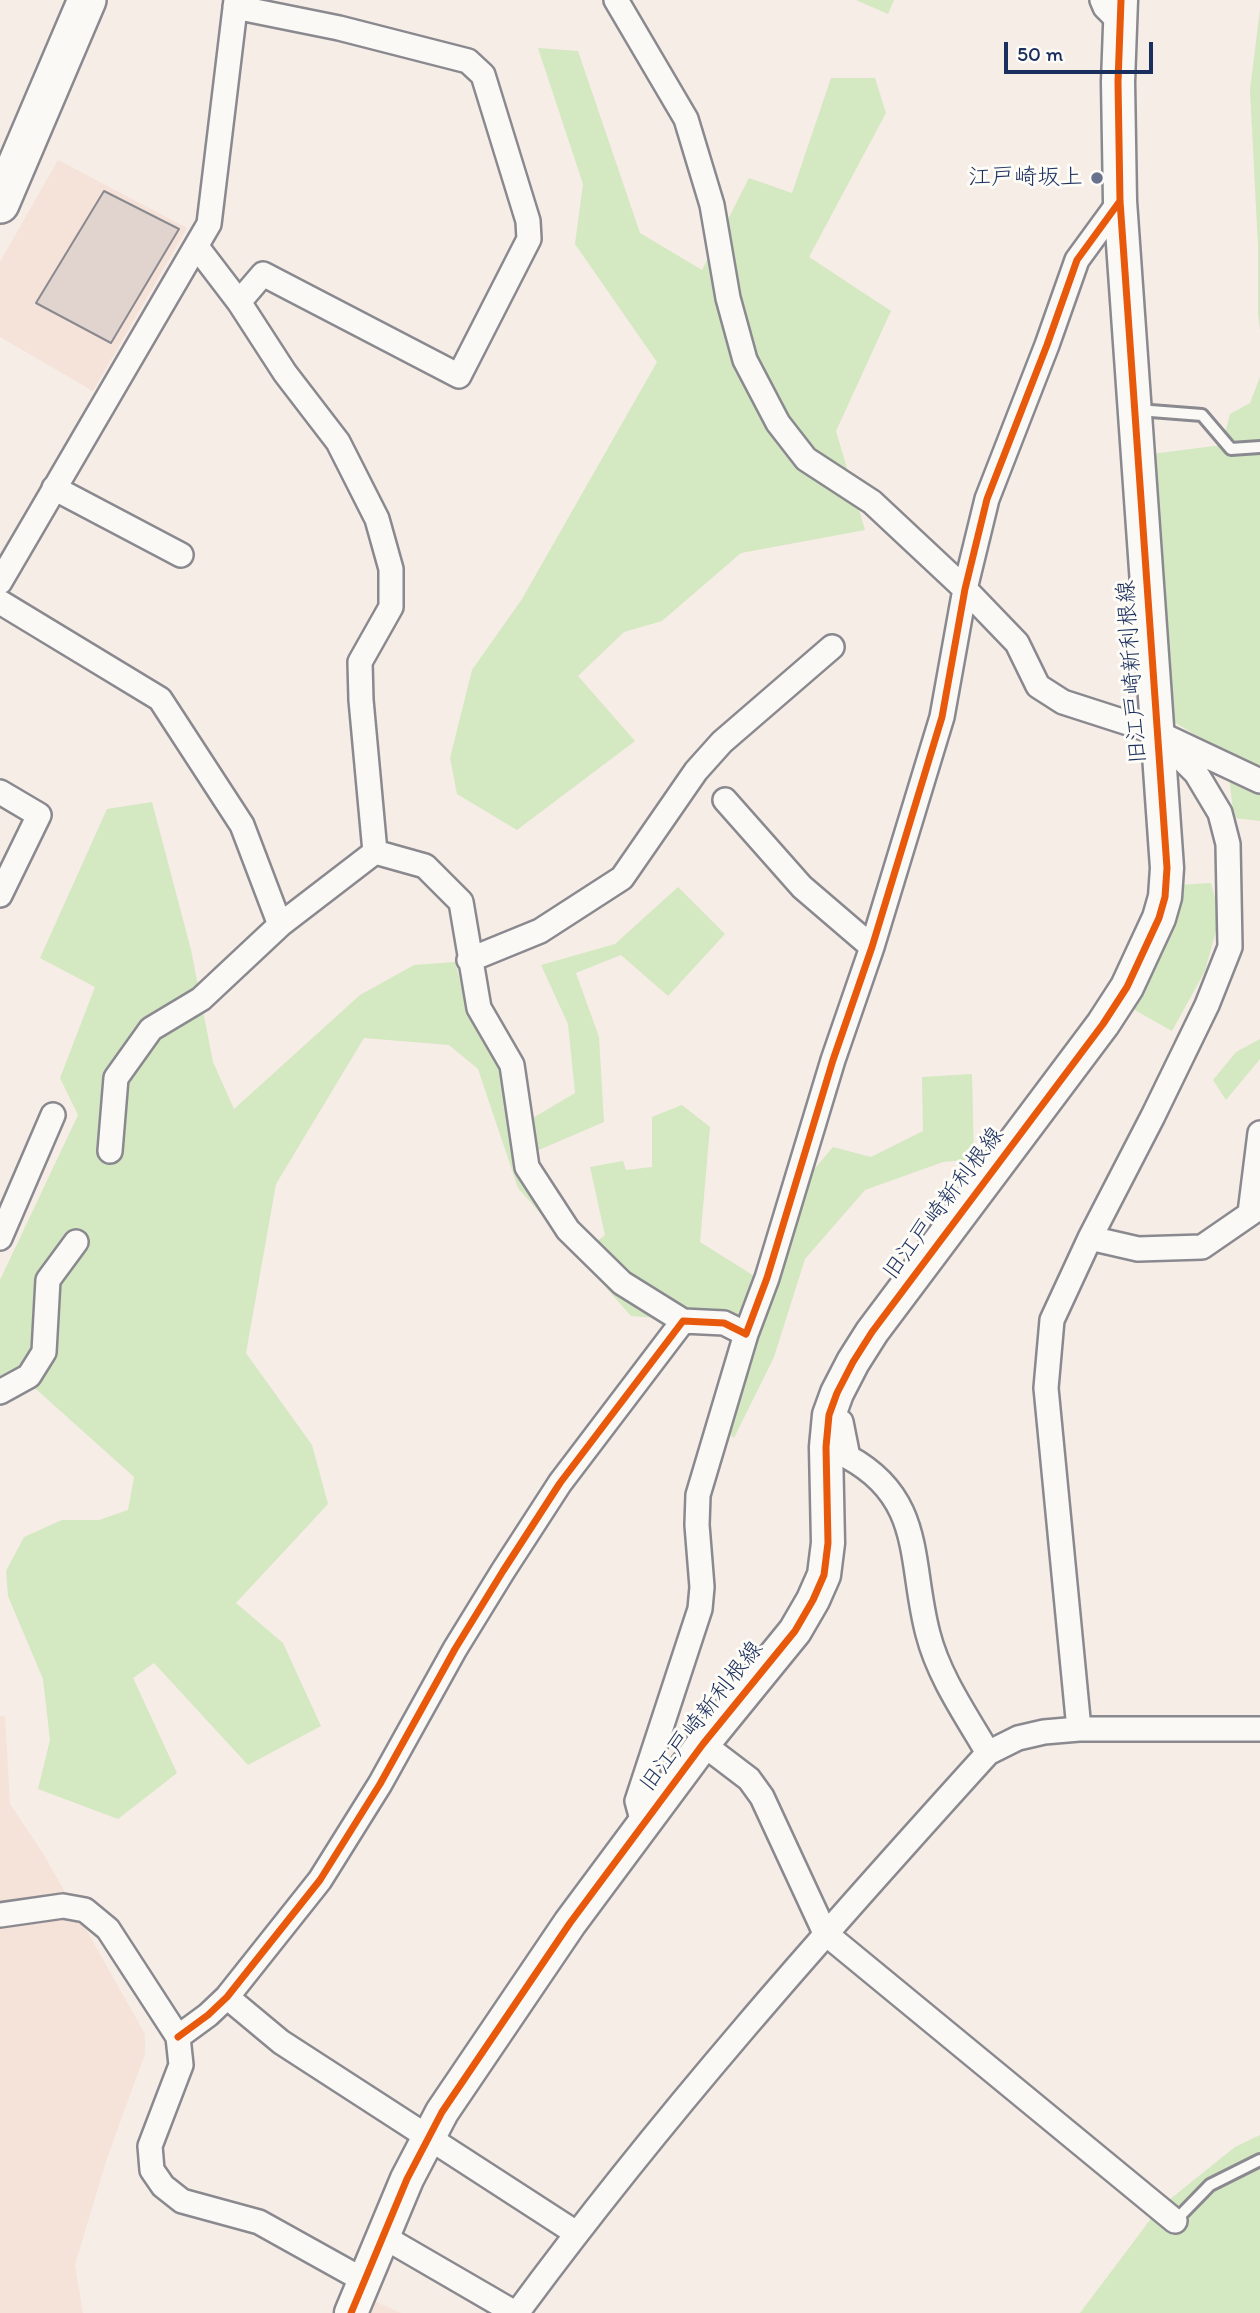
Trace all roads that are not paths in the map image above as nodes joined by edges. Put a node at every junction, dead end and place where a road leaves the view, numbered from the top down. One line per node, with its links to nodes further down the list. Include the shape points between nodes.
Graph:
1 (87, 0): 6 (main road)
2 (616, 0): 14 (street, via 686,119 712,205 728,298 745,360 778,423 806,459 872,502)
3 (235, 3): 7 (street, via 209,224); 8 (street, via 468,61 483,75 528,220 529,239 459,376 263,274)
4 (1114, 7): 5 (street, 旧江戸崎新利根線)
5 (1119, 201): 9 (street, 旧江戸崎新利根線); 14 (street, via 1077,260 987,499)
6 (0, 204)
7 (197, 247): 8 (street); 11 (street)
8 (239, 302): 21 (street, via 338,442 377,519 391,569 391,607 360,663)
9 (1136, 409): 10 (lane, via 1202,415 1231,449); 17 (street, 旧江戸崎新利根線)
10 (1260, 447)
11 (54, 488): 12 (street); 13 (street)
12 (181, 555)
13 (0, 582)
14 (965, 589): 17 (street, via 1017,643 1038,686 1063,702); 24 (street, via 942,717)
15 (0, 602): 23 (street, via 160,699 242,825)
16 (832, 647): 25 (street, via 722,742 696,771 622,878 540,931)
17 (1156, 732): 18 (street); 31 (street, via 1196,773 1220,813 1228,844 1230,947 1201,1017); 36 (street, 旧江戸崎新利根線, via 1167,868 1165,897 1146,949 1102,1024 872,1332 836,1393)
18 (1260, 781)
19 (0, 792): 22 (street, via 39,816)
20 (725, 800): 24 (street, via 802,887)
21 (375, 852): 23 (street); 25 (street, via 425,866 461,902)
22 (0, 895)
23 (279, 925): 28 (street, via 201,999 151,1030 116,1078)
24 (872, 947): 34 (street)
25 (469, 960): 33 (street, via 479,1008 512,1065 527,1167 568,1230 622,1283)
26 (53, 1115): 30 (street)
27 (1260, 1133): 29 (street)
28 (110, 1151)
29 (1255, 1210): 31 (street, via 1202,1247 1138,1249)
30 (0, 1238)
31 (1090, 1238): 37 (street, via 1052,1320 1046,1388)
32 (76, 1242): 35 (street, via 48,1280 44,1352 29,1377)
33 (682, 1321): 34 (street, via 724,1323); 44 (street, via 559,1483 455,1648 380,1784 320,1880)
34 (747, 1334): 41 (street, via 698,1495 700,1609 637,1801)
35 (0, 1392)
36 (829, 1415): 39 (street, 旧江戸崎新利根線, via 824,1575 795,1631); 40 (street, via 841,1422 848,1457 867,1468 901,1507 913,1544 928,1634 944,1676)
37 (1079, 1729): 38 (street); 40 (street, via 1018,1738)
38 (1260, 1730)
39 (703, 1744): 41 (street, 旧江戸崎新利根線); 43 (street, via 749,1779 762,1797)
40 (988, 1753): 43 (street)
41 (643, 1823): 46 (street, 旧江戸崎新利根線, via 570,1923)
42 (0, 1915): 45 (street, via 63,1906 85,1910 108,1929)
43 (825, 1933): 48 (street); 49 (street)
44 (227, 1997): 45 (street); 46 (street, via 281,2042)
45 (178, 2037): 51 (street, via 181,2065 150,2146 152,2170 163,2186 182,2201 259,2222)
46 (428, 2136): 49 (street); 50 (street, 旧江戸崎新利根線)
47 (1260, 2160): 48 (lane, via 1210,2185)
48 (1175, 2221)
49 (576, 2233): 53 (street)
50 (384, 2237): 51 (street, 旧江戸崎新利根線); 53 (street)
51 (365, 2281): 52 (street, 旧江戸崎新利根線)
52 (351, 2313)
53 (516, 2313)

